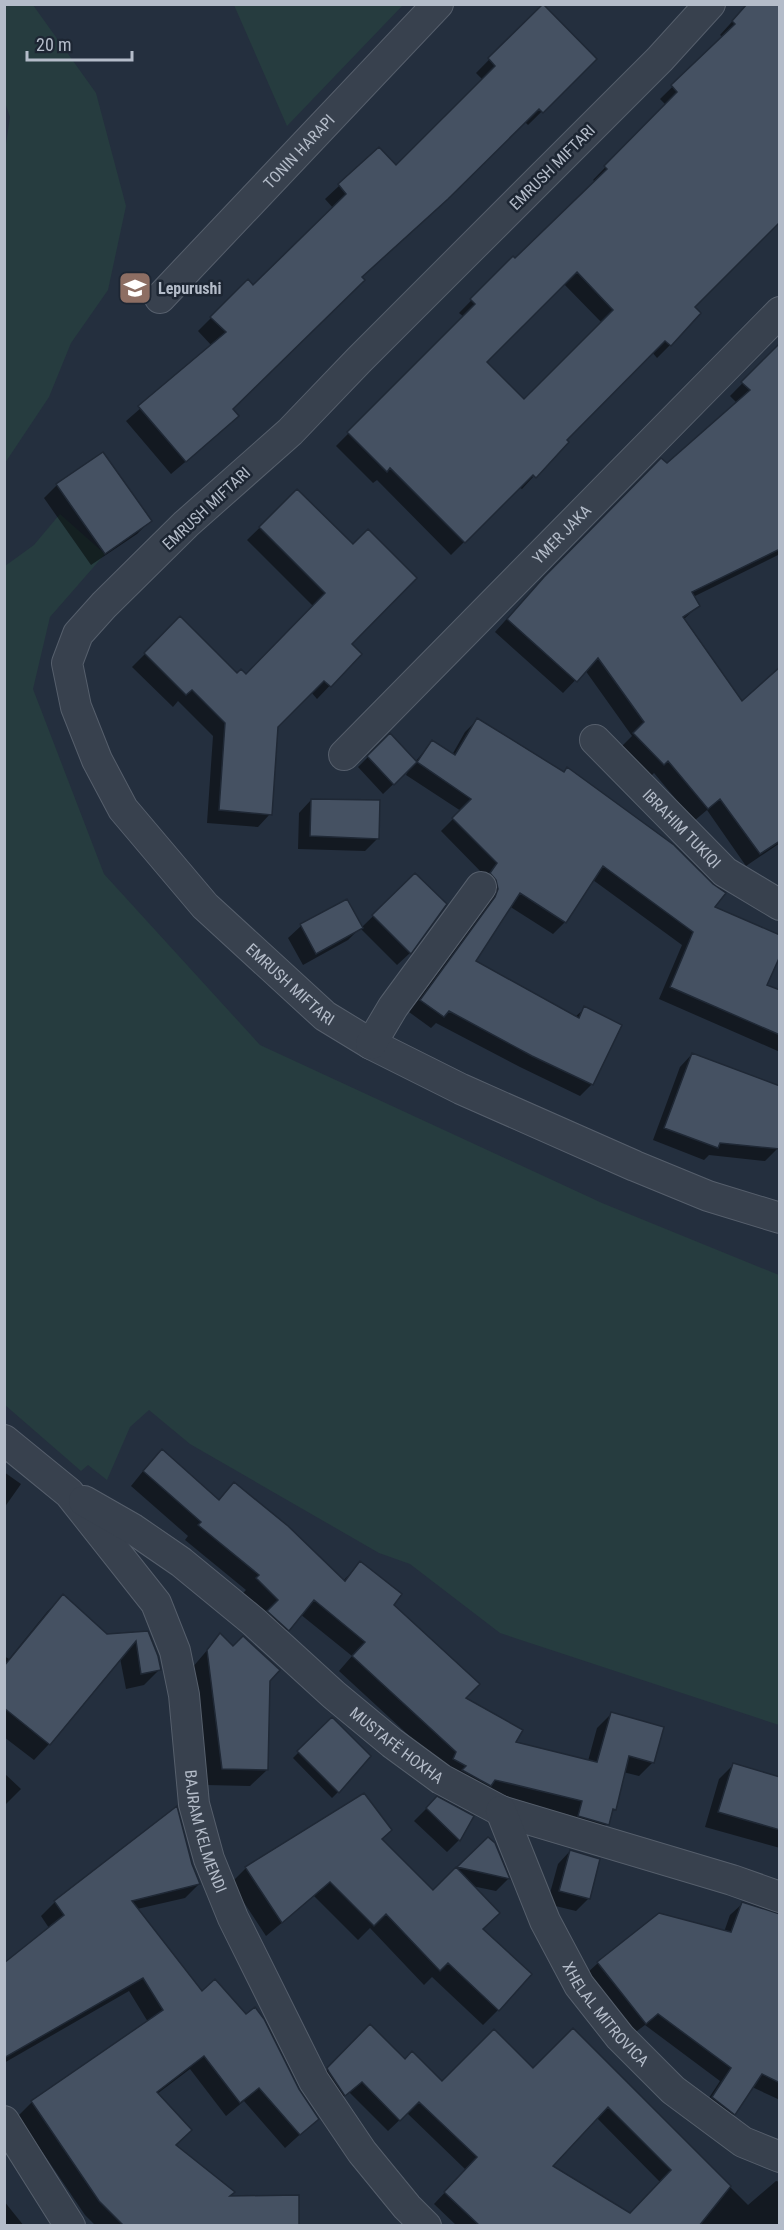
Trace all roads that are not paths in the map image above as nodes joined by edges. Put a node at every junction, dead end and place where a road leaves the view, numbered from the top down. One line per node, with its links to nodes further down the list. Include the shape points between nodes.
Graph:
1 (438, 4): 3 (street, TONIN HARAPI)
2 (710, 4): 9 (street, EMRUSH MIFTARI, via 290,432 186,524 104,605 78,634 66,663 84,728 123,809 205,906 325,1016)
3 (160, 298)
4 (780, 312): 6 (street, YMER JAKA)
5 (595, 740): 8 (street, IBRAHIM TUKIQI, via 725,872)
6 (344, 755)
7 (481, 887): 9 (street, via 393,1007)
8 (780, 905)
9 (371, 1044): 10 (street, EMRUSH MIFTARI, via 461,1089 635,1166 708,1196)
10 (779, 1218)
11 (4, 1440): 12 (street, BAJRAM KELMENDI)
12 (69, 1493): 13 (street, MUSTAFË HOXHA, via 181,1562 392,1743 441,1779); 18 (street, BAJRAM KELMENDI, via 156,1604 175,1651 184,1695 194,1804 238,1928 314,2080 362,2152)
13 (501, 1812): 14 (street, MUSTAFË HOXHA); 16 (street, XHELAL MITROVICA, via 545,1921 579,1985 620,2037 674,2090 743,2142)
14 (780, 1897)
15 (4, 2121): 17 (street)
16 (780, 2157)
17 (70, 2226)
18 (426, 2226)

